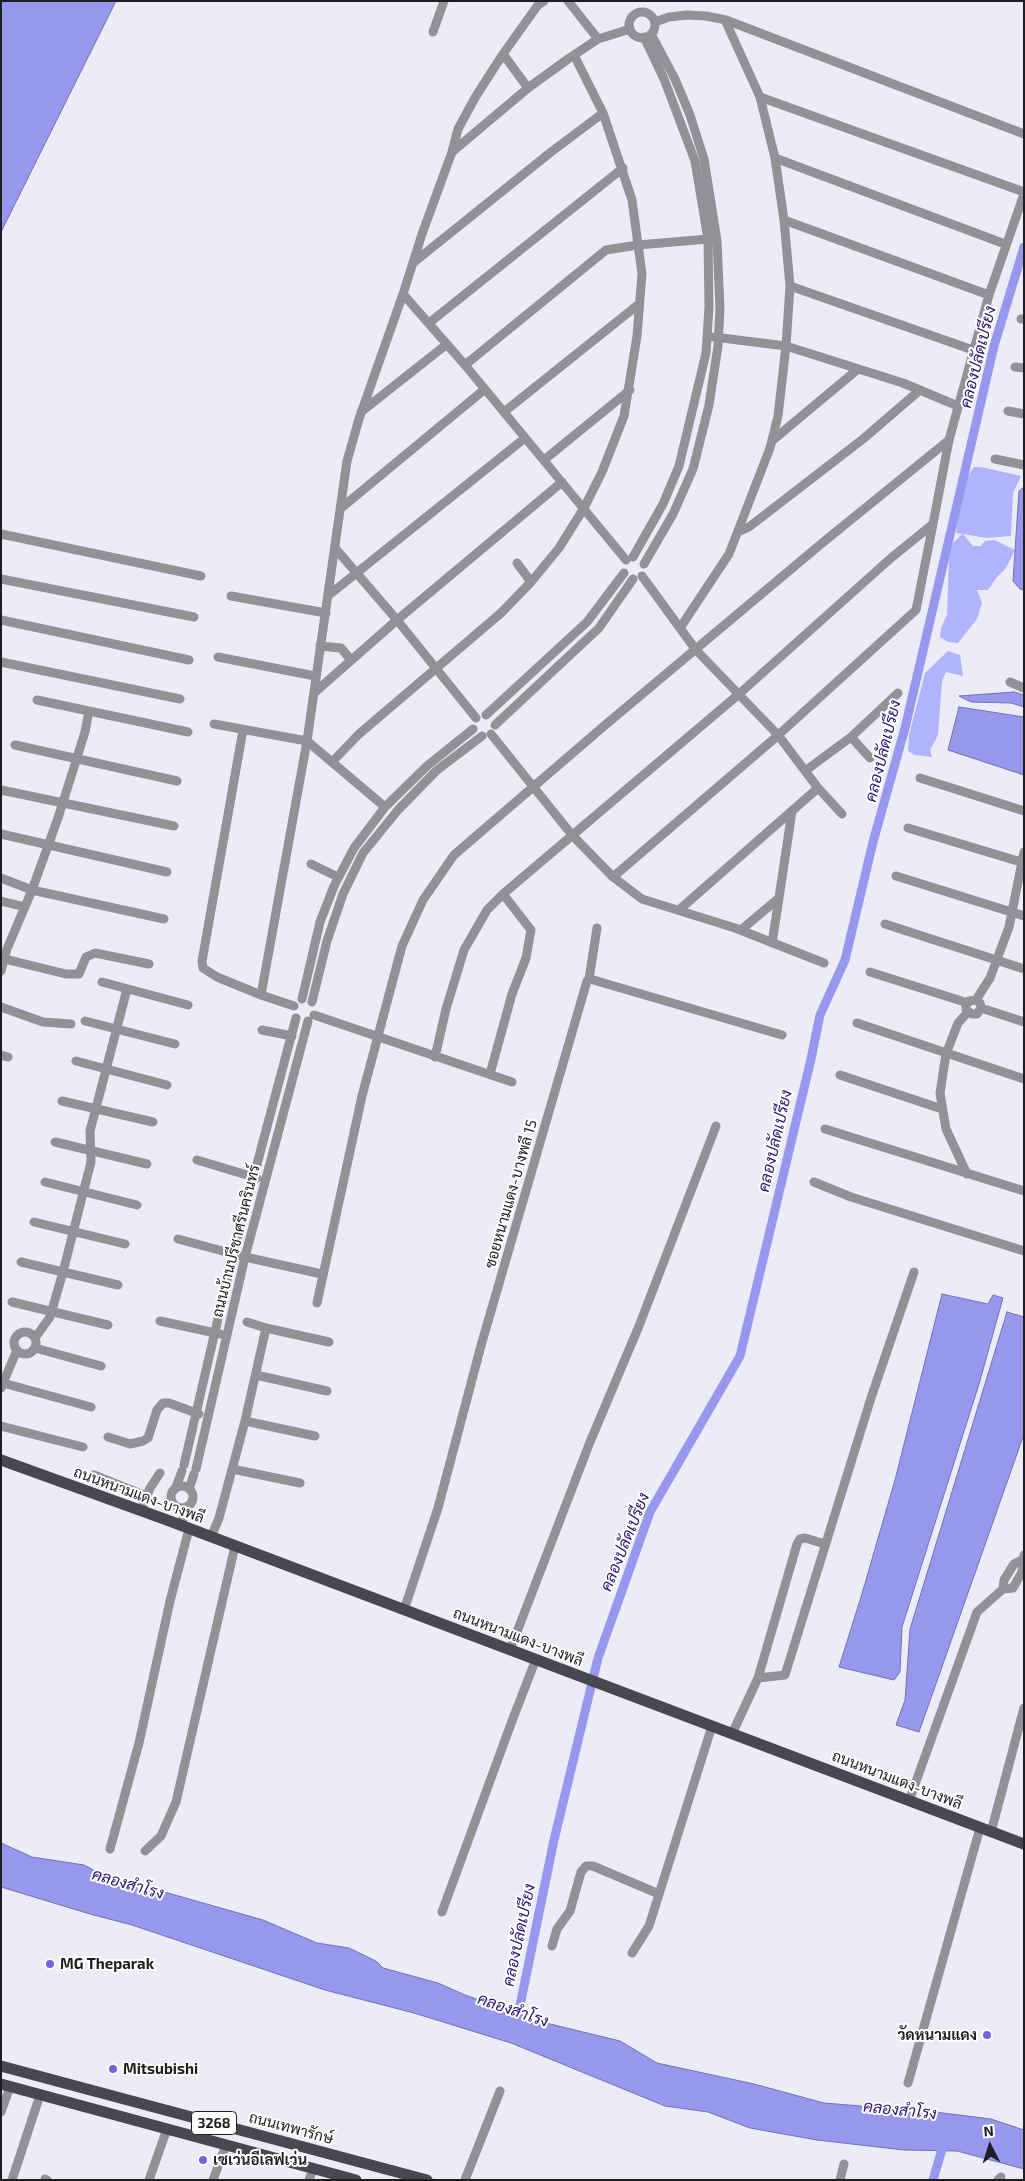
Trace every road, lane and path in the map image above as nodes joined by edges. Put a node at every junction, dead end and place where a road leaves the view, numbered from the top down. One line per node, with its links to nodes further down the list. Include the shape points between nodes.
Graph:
1 (444, 1): 7 (street)
2 (544, 1): 10 (street)
3 (568, 1): 9 (street)
4 (725, 20): 5 (street, via 687,15); 13 (street); 15 (street)
5 (655, 22): 6 (street, via 648,13 639,12 632,17); 8 (street)
6 (630, 29): 8 (street, via 635,36); 9 (street)
7 (433, 32)
8 (648, 36): 21 (street, via 695,161); 31 (street, via 679,88 704,159 717,241)
9 (598, 39): 11 (street)
10 (503, 54): 12 (street); 16 (street, via 458,129)
11 (574, 55): 12 (street); 14 (street)
12 (528, 88): 16 (street)
13 (760, 97): 17 (street); 19 (street)
14 (603, 113): 18 (street); 24 (street)
15 (1024, 134)
16 (452, 152): 24 (street)
17 (775, 158): 20 (street); 22 (street)
18 (622, 168): 23 (street, via 632,200); 29 (street)
19 (1024, 193): 22 (street)
20 (784, 220): 25 (street); 27 (street)
21 (708, 239): 23 (street); 30 (street)
22 (1005, 244): 27 (street)
23 (638, 245): 28 (street, via 642,274); 35 (street, via 606,250)
24 (412, 263): 26 (street)
25 (790, 286): 33 (street); 34 (street)
26 (403, 294): 29 (street); 42 (street)
27 (988, 295): 34 (street)
28 (640, 304): 38 (street); 43 (street)
29 (429, 323): 32 (street)
30 (708, 336): 31 (street); 58 (street, via 679,466 663,504)
31 (718, 338): 33 (street); 60 (street, via 708,405 693,469 673,514)
32 (447, 344): 35 (street); 42 (street)
33 (786, 346): 36 (street); 46 (street)
34 (973, 350): 40 (street)
35 (465, 365): 37 (street)
36 (858, 369): 39 (street); 46 (street)
37 (485, 389): 43 (street); 53 (street)
38 (630, 390): 49 (street); 52 (street, via 624,416)
39 (920, 390): 40 (street); 55 (street, via 863,439)
40 (958, 406): 47 (street)
41 (1008, 411): 44 (street)
42 (362, 412): 53 (street, via 347,461)
43 (504, 412): 45 (street)
44 (1024, 414)
45 (525, 438): 49 (street); 62 (street)
46 (772, 440): 55 (street)
47 (950, 440): 54 (street); 76 (street)
48 (995, 459): 50 (street)
49 (544, 460): 51 (street)
50 (1024, 465)
51 (562, 482): 52 (street); 73 (street)
52 (584, 508): 58 (street); 67 (street, via 559,548)
53 (340, 509): 57 (street)
54 (933, 524): 87 (street, via 890,558); 99 (street, via 916,610)
55 (738, 532): 74 (street, via 729,554)
56 (1, 534): 63 (street)
57 (335, 548): 62 (street); 68 (street)
58 (630, 558): 60 (street, via 640,559); 61 (street, via 623,566)
59 (517, 563): 67 (street)
60 (644, 564): 64 (street)
61 (624, 573): 66 (street); 91 (street, via 587,622)
62 (357, 574): 68 (street); 73 (street)
63 (201, 576)
64 (642, 576): 66 (street); 74 (street)
65 (1, 579): 71 (street)
66 (633, 579): 94 (street, ถนนบ้านปรีชาศรีนครินทร์, via 600,628)
67 (531, 582): 81 (street, via 501,613)
68 (329, 595): 70 (street)
69 (231, 596): 70 (street)
70 (326, 613): 75 (street)
71 (194, 617)
72 (1, 620): 78 (street)
73 (397, 620): 79 (street); 81 (street)
74 (680, 628): 76 (street)
75 (320, 646): 79 (street, via 341,648); 82 (street)
76 (696, 650): 87 (street); 109 (street)
77 (218, 658): 82 (street)
78 (189, 660)
79 (351, 660): 85 (street)
80 (1, 662): 88 (street)
81 (436, 669): 92 (street); 105 (street, via 359,734)
82 (315, 676): 85 (street)
83 (1010, 682): 84 (street)
84 (1024, 688)
85 (314, 692): 101 (street)
86 (898, 693): 100 (street)
87 (739, 694): 99 (street); 120 (street)
88 (180, 699)
89 (37, 700): 90 (street)
90 (89, 711): 97 (street); 104 (street)
91 (486, 715): 92 (street); 94 (street)
92 (476, 718): 95 (street)
93 (214, 724): 96 (street)
94 (495, 725): 98 (street, ถนนบ้านปรีชาศรีนครินทร์)
95 (474, 729): 98 (street, via 478,735); 113 (street, via 426,766)
96 (243, 730): 101 (street); 153 (street, via 202,961 203,968 217,978)
97 (188, 732)
98 (486, 735): 109 (street); 155 (street, ถนนบ้านปรีชาศรีนครินทร์, via 436,771 363,853 343,894)
99 (778, 736): 106 (street); 128 (street)
100 (851, 737): 103 (street); 106 (street)
101 (307, 741): 105 (street); 153 (street)
102 (15, 744): 104 (street)
103 (870, 758)
104 (76, 760): 108 (street); 112 (street)
105 (332, 762): 113 (street)
106 (805, 771): 110 (street)
107 (920, 778): 115 (street)
108 (177, 781)
109 (534, 787): 120 (street); 170 (street, via 454,855 423,900 402,946)
110 (818, 788): 114 (street); 116 (street)
111 (1, 790): 112 (street)
112 (63, 802): 117 (street); 121 (street)
113 (385, 807): 126 (street, via 354,848)
114 (792, 811): 132 (street); 135 (street)
115 (1024, 811)
116 (842, 814)
117 (174, 826)
118 (908, 828): 123 (street)
119 (1, 834): 121 (street)
120 (572, 835): 128 (street); 131 (street)
121 (48, 845): 125 (street); 130 (street)
122 (1024, 852): 123 (street)
123 (1022, 862): 136 (street)
124 (311, 864): 126 (street)
125 (167, 872)
126 (338, 876): 154 (street, via 320,922)
127 (896, 876): 136 (street)
128 (613, 877): 135 (street, via 642,899)
129 (1, 878): 130 (street)
130 (32, 890): 134 (street); 138 (street)
131 (503, 894): 173 (street, via 487,910 464,950); 176 (street, via 531,930 526,958 512,994)
132 (780, 898): 141 (street); 142 (street)
133 (1, 900): 134 (street)
134 (25, 907): 143 (street)
135 (679, 910): 141 (street)
136 (1012, 912): 137 (street); 144 (street)
137 (1024, 916)
138 (164, 919)
139 (885, 924): 144 (street)
140 (597, 928): 150 (street, ซอยหนามแดง-บางพลี 15)
141 (741, 930): 142 (street)
142 (772, 943): 145 (street)
143 (3, 958): 146 (street, via 74,974 82,971 86,957 94,952); 148 (street)
144 (998, 961): 147 (street); 158 (street)
145 (824, 963)
146 (149, 964)
147 (1024, 969)
148 (1, 971)
149 (870, 972): 158 (street)
150 (589, 979): 168 (street); 253 (street, ซอยหนามแดง-บางพลี 15, via 482,1342 438,1508)
151 (102, 982): 152 (street)
152 (127, 989): 156 (street); 166 (street)
153 (261, 995): 157 (street)
154 (302, 999): 155 (street); 157 (street)
155 (312, 1002): 161 (street, ถนนบ้านปรีชาศรีนครินทร์, via 315,1009)
156 (188, 1005)
157 (294, 1006): 160 (street, ถนนบ้านปรีชาศรีนครินทร์)
158 (973, 1006): 163 (street); 172 (street, via 958,1023)
159 (1, 1007): 165 (street, via 43,1022)
160 (296, 1018): 161 (street, via 301,1021); 169 (street, ถนนบ้านปรีชาศรีนครินทร์)
161 (311, 1018): 170 (street); 193 (street, ถนนบ้านปรีชาศรีนครินทร์)
162 (85, 1021): 166 (street)
163 (1024, 1022)
164 (857, 1023): 172 (street)
165 (71, 1024)
166 (118, 1029): 171 (street); 175 (street)
167 (262, 1030): 169 (street)
168 (782, 1035)
169 (292, 1036): 192 (street, ถนนบ้านปรีชาศรีนครินทร์)
170 (378, 1036): 173 (street); 209 (street)
171 (175, 1044)
172 (946, 1054): 178 (street); 182 (street, via 941,1086)
173 (435, 1057): 176 (street)
174 (76, 1061): 175 (street)
175 (107, 1070): 180 (street); 183 (street)
176 (490, 1074): 179 (street)
177 (840, 1075): 182 (street)
178 (1024, 1079)
179 (512, 1082)
180 (167, 1085)
181 (62, 1101): 183 (street)
182 (942, 1109): 191 (street, via 946,1129)
183 (96, 1110): 184 (street); 188 (street, via 89,1137)
184 (153, 1122)
185 (716, 1126): 254 (street)
186 (825, 1129): 191 (street)
187 (55, 1142): 188 (street)
188 (92, 1151): 190 (street); 196 (street)
189 (197, 1160): 192 (street)
190 (147, 1164)
191 (967, 1174): 197 (street)
192 (253, 1177): 193 (street); 204 (street, ถนนบ้านปรีชาศรีนครินทร์)
193 (265, 1180): 205 (street, ถนนบ้านปรีชาศรีนครินทร์)
194 (45, 1182): 196 (street)
195 (814, 1182): 203 (street, via 851,1197)
196 (83, 1191): 198 (street); 200 (street)
197 (1024, 1191)
198 (137, 1206)
199 (34, 1222): 200 (street)
200 (73, 1231): 202 (street); 207 (street)
201 (178, 1239): 204 (street)
202 (126, 1244)
203 (1024, 1251)
204 (233, 1254): 205 (street); 218 (street, ถนนบ้านปรีชาศรีนครินทร์)
205 (245, 1257): 209 (street); 219 (street, ถนนบ้านปรีชาศรีนครินทร์)
206 (21, 1262): 207 (street)
207 (63, 1272): 210 (street); 213 (street)
208 (914, 1272): 250 (street)
209 (322, 1274): 212 (street)
210 (118, 1285)
211 (12, 1302): 213 (street)
212 (317, 1304)
213 (52, 1312): 216 (street); 220 (street)
214 (160, 1320): 218 (street)
215 (247, 1322): 217 (street)
216 (108, 1325)
217 (266, 1328): 221 (street); 225 (street)
218 (215, 1332): 219 (street); 229 (street, ถนนบ้านปรีชาศรีนครินทร์)
219 (226, 1336): 230 (street, ถนนบ้านปรีชาศรีนครินทร์)
220 (35, 1338): 222 (street); 223 (street, via 27,1332 22,1333 15,1340)
221 (329, 1342)
222 (35, 1348): 223 (street, via 27,1353); 224 (street)
223 (17, 1350): 226 (street)
224 (101, 1366)
225 (256, 1375): 227 (street); 231 (street)
226 (2, 1386): 228 (street)
227 (327, 1391)
228 (91, 1407)
229 (195, 1413): 230 (street); 234 (street, via 163,1403 157,1410 148,1438 130,1444); 241 (street, ถนนบ้านปรีชาศรีนครินทร์)
230 (207, 1417): 242 (street, ถนนบ้านปรีชาศรีนครินทร์)
231 (245, 1422): 233 (street); 237 (street)
232 (1, 1426): 235 (street)
233 (315, 1436)
234 (108, 1437)
235 (83, 1447)
236 (1, 1460): 246 (main road, ถนนหนามแดง-บางพลี)
237 (232, 1470): 240 (street); 249 (street)
238 (160, 1473): 243 (street)
239 (94, 1475): 243 (street)
240 (300, 1483)
241 (176, 1487): 242 (street); 244 (street, via 172,1493)
242 (190, 1489): 245 (street, via 193,1500)
243 (146, 1496): 246 (street)
244 (173, 1504): 245 (street); 247 (street)
245 (186, 1508): 248 (street)
246 (141, 1511): 247 (main road, ถนนหนามแดง-บางพลี)
247 (167, 1520): 248 (main road, ถนนหนามแดง-บางพลี)
248 (185, 1528): 249 (main road, ถนนหนามแดง-บางพลี); 263 (street, via 139,1743)
249 (211, 1538): 251 (main road, ถนนหนามแดง-บางพลี)
250 (824, 1544): 256 (street, via 785,1676); 256 (street, via 805,1538 797,1544)
251 (235, 1546): 253 (main road, ถนนหนามแดง-บางพลี); 264 (street, via 176,1802 161,1836)
252 (1023, 1557): 260 (street, via 1014,1564 1004,1580 1003,1589 977,1612)
253 (404, 1610): 254 (main road, ถนนหนามแดง-บางพลี)
254 (510, 1650): 255 (main road, ถนนหนามแดง-บางพลี)
255 (536, 1659): 258 (main road, ถนนหนามแดง-บางพลี); 266 (street)
256 (758, 1678): 259 (street)
257 (1024, 1708): 261 (street)
258 (712, 1726): 259 (main road, ถนนหนามแดง-บางพลี); 265 (street)
259 (732, 1734): 260 (main road, ถนนหนามแดง-บางพลี)
260 (909, 1801): 261 (main road, ถนนหนามแดง-บางพลี)
261 (986, 1830): 262 (main road, ถนนหนามแดง-บางพลี); 270 (street)
262 (1024, 1844)
263 (110, 1849)
264 (145, 1851)
265 (659, 1894): 267 (street, via 593,1866 586,1866 570,1911 557,1929); 268 (street, via 649,1926)
266 (442, 1912)
267 (552, 1946)
268 (632, 1953)
269 (1, 2066): 277 (main road, ถนนเทพารักษ์ / 3268)
270 (908, 2083)
271 (6, 2086): 273 (main road, 3268); 274 (street)
272 (500, 2091): 286 (street)
273 (40, 2095): 275 (main road, 3268); 280 (street)
274 (1, 2112)
275 (167, 2129): 276 (main road, 3268); 281 (street)
276 (226, 2145): 279 (main road, 3268); 282 (street)
277 (362, 2162): 284 (main road); 285 (main road, ถนนเทพารักษ์ / 3268)
278 (844, 2164): 287 (street)
279 (313, 2169): 283 (street); 284 (main road, 3268)
280 (12, 2180)
281 (149, 2180)
282 (213, 2180)
283 (309, 2180)
284 (356, 2180)
285 (427, 2180)
286 (465, 2180)
287 (840, 2180)

